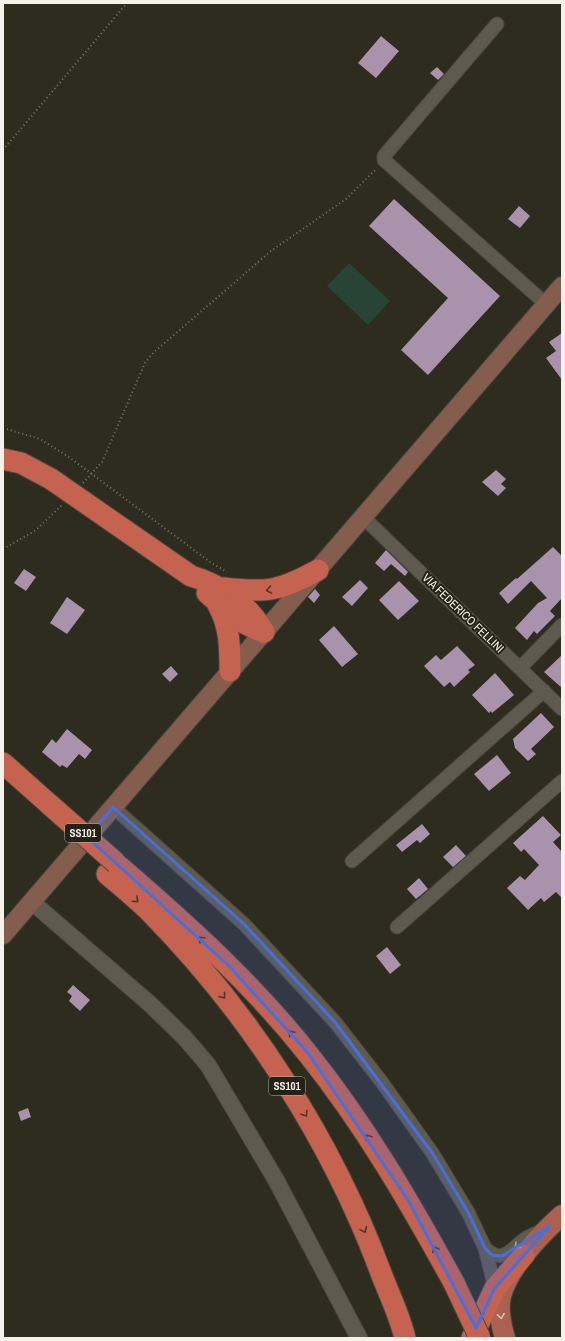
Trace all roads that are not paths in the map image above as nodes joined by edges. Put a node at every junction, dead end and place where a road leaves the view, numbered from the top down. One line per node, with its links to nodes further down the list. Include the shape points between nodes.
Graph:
1 (497, 24): 3 (street, via 384,156 384,160)
2 (562, 286): 3 (main road)
3 (546, 304): 5 (main road)
4 (3, 459): 7 (highway, via 21,463 51,479 191,576 201,588)
5 (363, 517): 6 (main road); 10 (street, VIA FEDERICO FELLINI)
6 (318, 570): 7 (highway, one-way to 7, via 298,581 265,591 246,592); 9 (main road)
7 (220, 586): 9 (highway, via 239,621); 11 (highway, via 228,632)
8 (562, 625): 10 (street)
9 (264, 632): 11 (main road)
10 (520, 668): 12 (street, VIA FEDERICO FELLINI)
11 (230, 671): 17 (main road)
12 (544, 691): 13 (street, VIA FEDERICO FELLINI); 19 (street)
13 (562, 709)
14 (3, 763): 18 (highway, SS101)
15 (3, 780): 18 (highway, SS101)
16 (562, 781): 22 (street)
17 (113, 807): 21 (main road); 25 (street, via 244,924 335,1022 433,1154 468,1212)
18 (45, 809): 20 (highway, SS101)
19 (352, 861)
20 (112, 868): 29 (highway, SS101, one-way to 29, via 211,982 253,1035 286,1083 319,1137 349,1196); 31 (highway, SS101, one-way to 20, bridge, via 454,1283 404,1194 338,1093 308,1053 262,1001 181,920)
21 (32, 902): 23 (main road); 28 (street, via 150,1004 208,1065 276,1180)
22 (397, 927)
23 (3, 935)
24 (556, 1221): 25 (street, one-way to 25, via 524,1239 502,1256 492,1255); 26 (main road)
25 (485, 1248): 27 (street)
26 (524, 1255): 27 (highway); 32 (main road, one-way to 32, via 501,1296 500,1308)
27 (495, 1288): 30 (highway)
28 (359, 1338)
29 (405, 1338)
30 (472, 1338)
31 (480, 1338)
32 (506, 1338)

